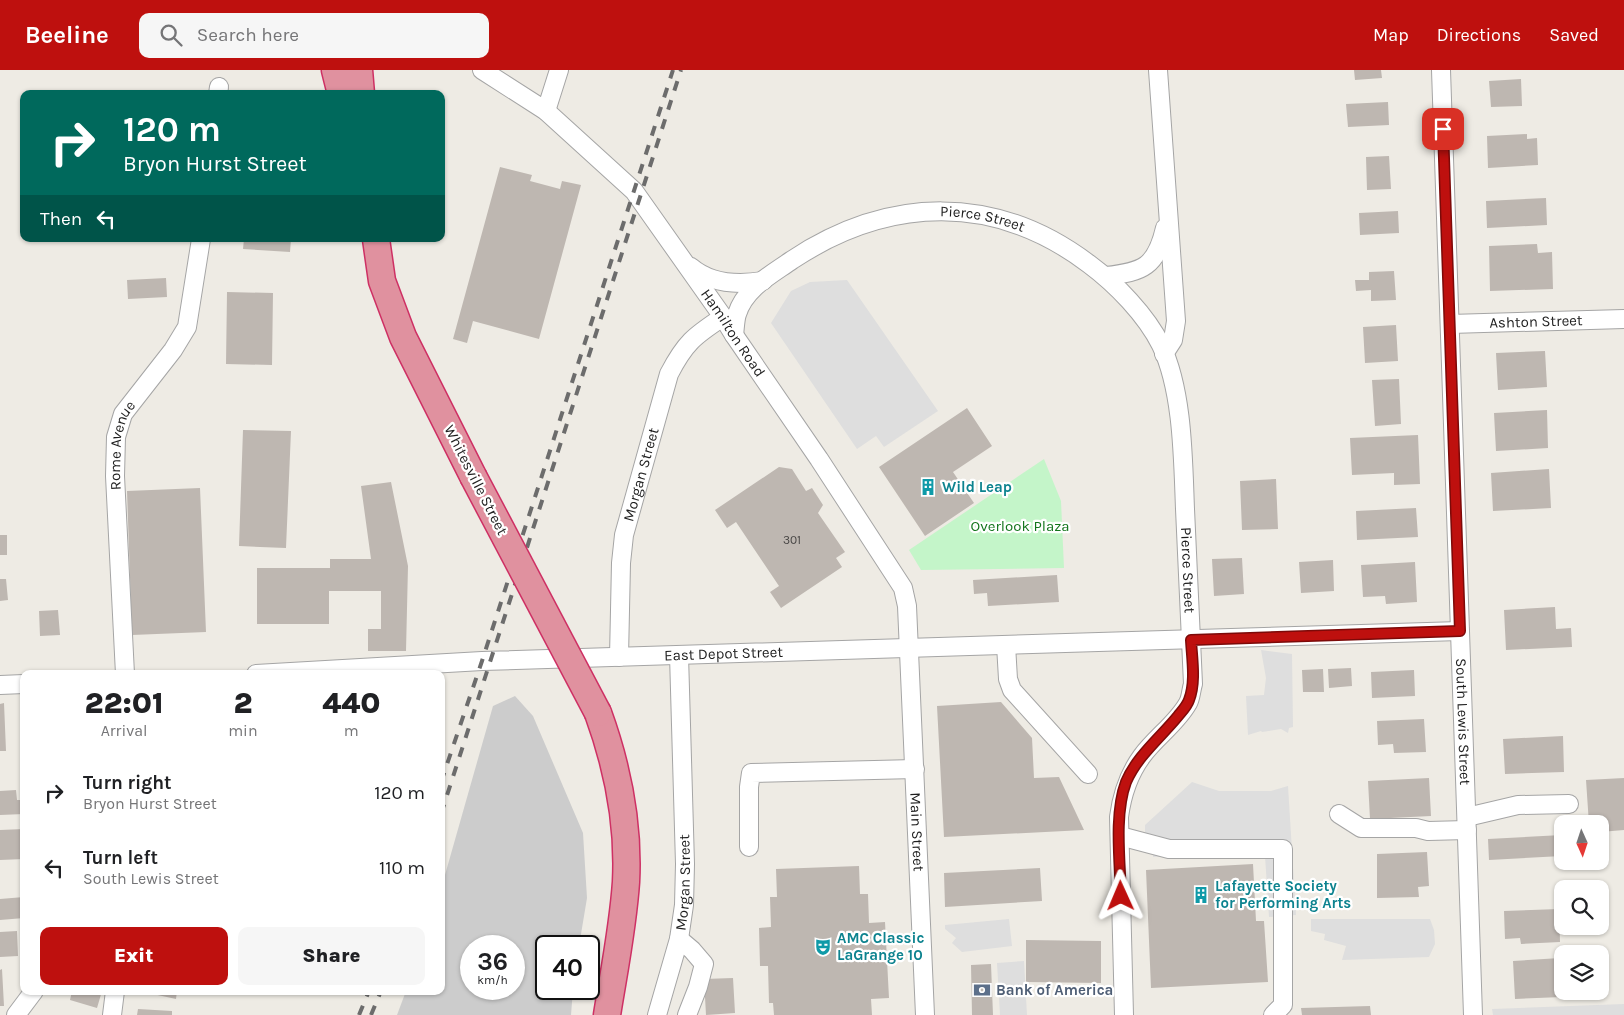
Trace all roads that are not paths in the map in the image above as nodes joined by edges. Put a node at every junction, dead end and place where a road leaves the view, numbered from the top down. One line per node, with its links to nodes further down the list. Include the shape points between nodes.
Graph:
1 (482, 70): 7 (street, Hamilton Road)
2 (559, 70): 7 (street)
3 (1158, 70): 8 (street)
4 (1441, 70): 16 (street, South Lewis Street)
5 (356, 76): 6 (highway)
6 (344, 90)
7 (546, 111): 11 (street, Hamilton Road, via 634,191)
8 (1168, 216): 12 (street, via 1159,248 1149,263 1134,272); 18 (street, via 1176,328)
9 (201, 242): 25 (street, Rome Avenue, via 187,327 123,414 116,436 115,476)
10 (376, 242): 41 (highway, Whitesville Street, bridge, via 382,281 403,337 598,713 608,740 620,787 626,853 624,910)
11 (684, 262): 13 (street, via 698,273 729,283); 14 (street, Hamilton Road)
12 (1106, 276): 13 (street, Pierce Street, via 1075,253 1030,228 970,213 926,212 877,220 848,230 800,255); 18 (street, Pierce Street, via 1131,303)
13 (764, 280): 17 (street, Pierce Street, via 742,301)
14 (723, 317): 17 (street, Hamilton Road); 24 (street, Morgan Street, via 695,336 669,374 624,535)
15 (1624, 319): 16 (street, Ashton Street)
16 (1450, 324): 19 (street, South Lewis Street)
17 (734, 335): 22 (street, Hamilton Road, via 903,588)
18 (1164, 354): 20 (street, Pierce Street, via 1180,417)
19 (1460, 631): 20 (street, East Depot Street); 33 (street, South Lewis Street)
20 (1191, 640): 21 (street, East Depot Street); 34 (street, Pierce Street, via 1193,684 1189,702 1142,755 1127,780 1119,817)
21 (1006, 645): 22 (street, East Depot Street); 30 (street, via 1008,679 1012,690)
22 (909, 648): 23 (street, East Depot Street); 29 (street, Main Street)
23 (679, 655): 24 (street, East Depot Street); 36 (street, Morgan Street, via 685,864)
24 (619, 657): 26 (street, East Depot Street, via 482,660)
25 (125, 670)
26 (321, 670)
27 (20, 684): 28 (street)
28 (0, 685)
29 (915, 769): 35 (street, via 751,773); 44 (street, Main Street)
30 (1088, 774)
31 (1569, 804): 33 (street, via 1518,805)
32 (1339, 814): 33 (street, via 1361,828 1428,831)
33 (1467, 823): 47 (street, South Lewis Street)
34 (1120, 836): 45 (street, Pierce Street); 46 (street, via 1169,849 1283,849 1283,1004)
35 (749, 847)
36 (679, 939): 42 (street, Morgan Street); 43 (street, via 704,964)
37 (31, 995): 39 (street)
38 (114, 995): 40 (street)
39 (16, 1015)
40 (112, 1015)
41 (607, 1015)
42 (657, 1015)
43 (687, 1015)
44 (925, 1015)
45 (1124, 1015)
46 (1273, 1015)
47 (1473, 1015)

